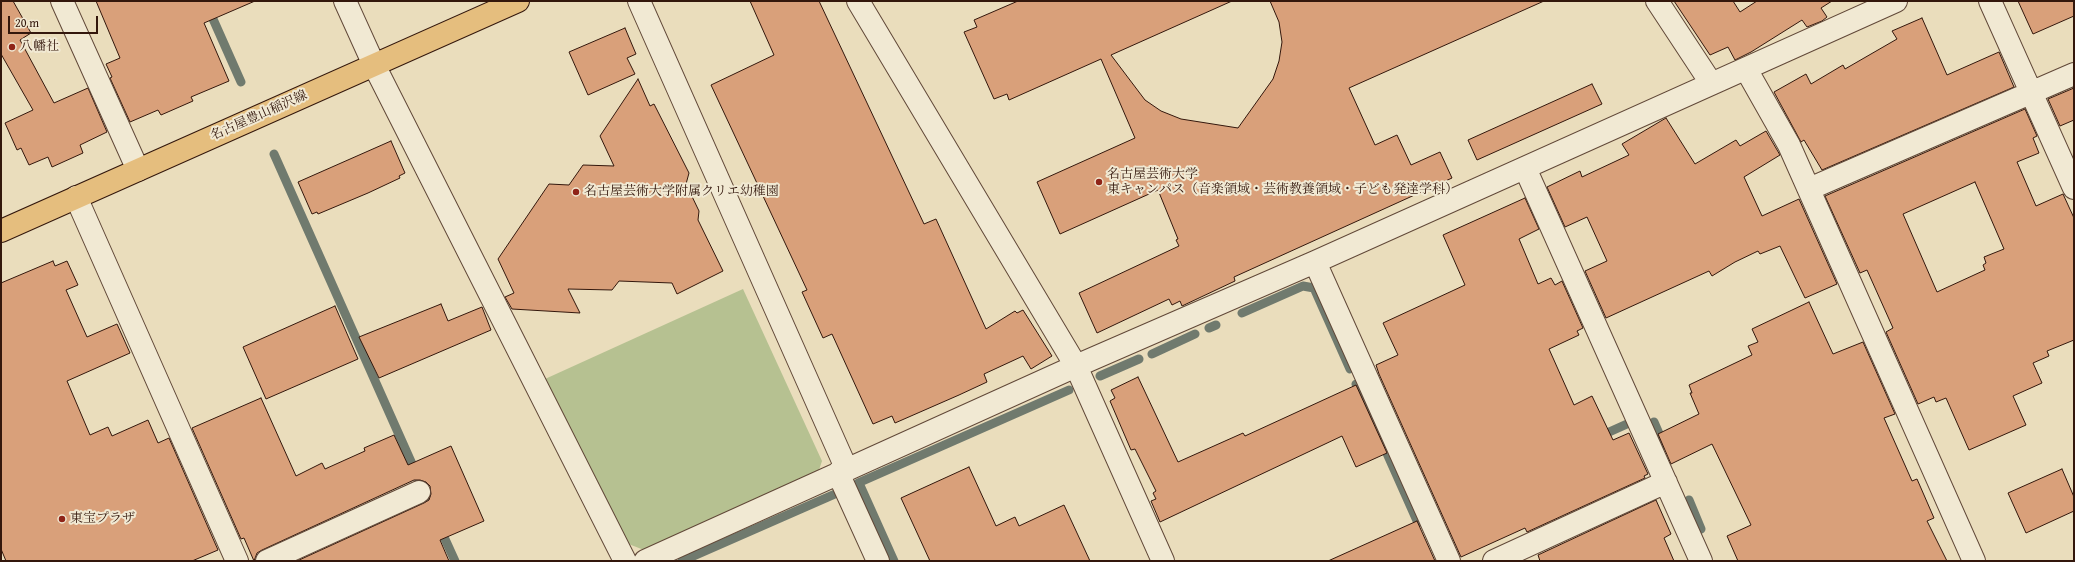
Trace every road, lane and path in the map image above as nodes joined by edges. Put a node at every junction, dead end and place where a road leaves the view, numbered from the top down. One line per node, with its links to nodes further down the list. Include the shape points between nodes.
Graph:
1 (62, 1): 16 (street)
2 (345, 1): 10 (street)
3 (518, 1): 10 (main road, 名古屋豊山稲沢線)
4 (639, 1): 23 (street)
5 (858, 1): 22 (street)
6 (1657, 1): 13 (street)
7 (1896, 1): 9 (street)
8 (1990, 1): 14 (street)
9 (1863, 7): 11 (street)
10 (374, 65): 16 (main road, 名古屋豊山稲沢線); 28 (street)
11 (1746, 69): 13 (street); 18 (street, via 1789,144)
12 (2074, 74): 14 (street)
13 (1711, 83): 15 (street)
14 (2031, 92): 17 (street); 18 (street)
15 (1525, 168): 21 (street); 24 (street)
16 (138, 170): 19 (main road, 名古屋豊山稲沢線)
17 (2074, 188)
18 (1809, 189): 35 (street)
19 (76, 197): 20 (main road, 名古屋豊山稲沢線); 26 (street)
20 (1, 231)
21 (1315, 262): 22 (street); 32 (street)
22 (1076, 366): 23 (street); 31 (street)
23 (843, 471): 29 (street); 30 (street)
24 (1666, 482): 33 (street); 34 (street)
25 (419, 492): 27 (street)
26 (238, 561)
27 (267, 561)
28 (625, 561)
29 (645, 561)
30 (878, 561)
31 (1163, 561)
32 (1449, 561)
33 (1494, 561)
34 (1701, 561)
35 (1974, 561)

